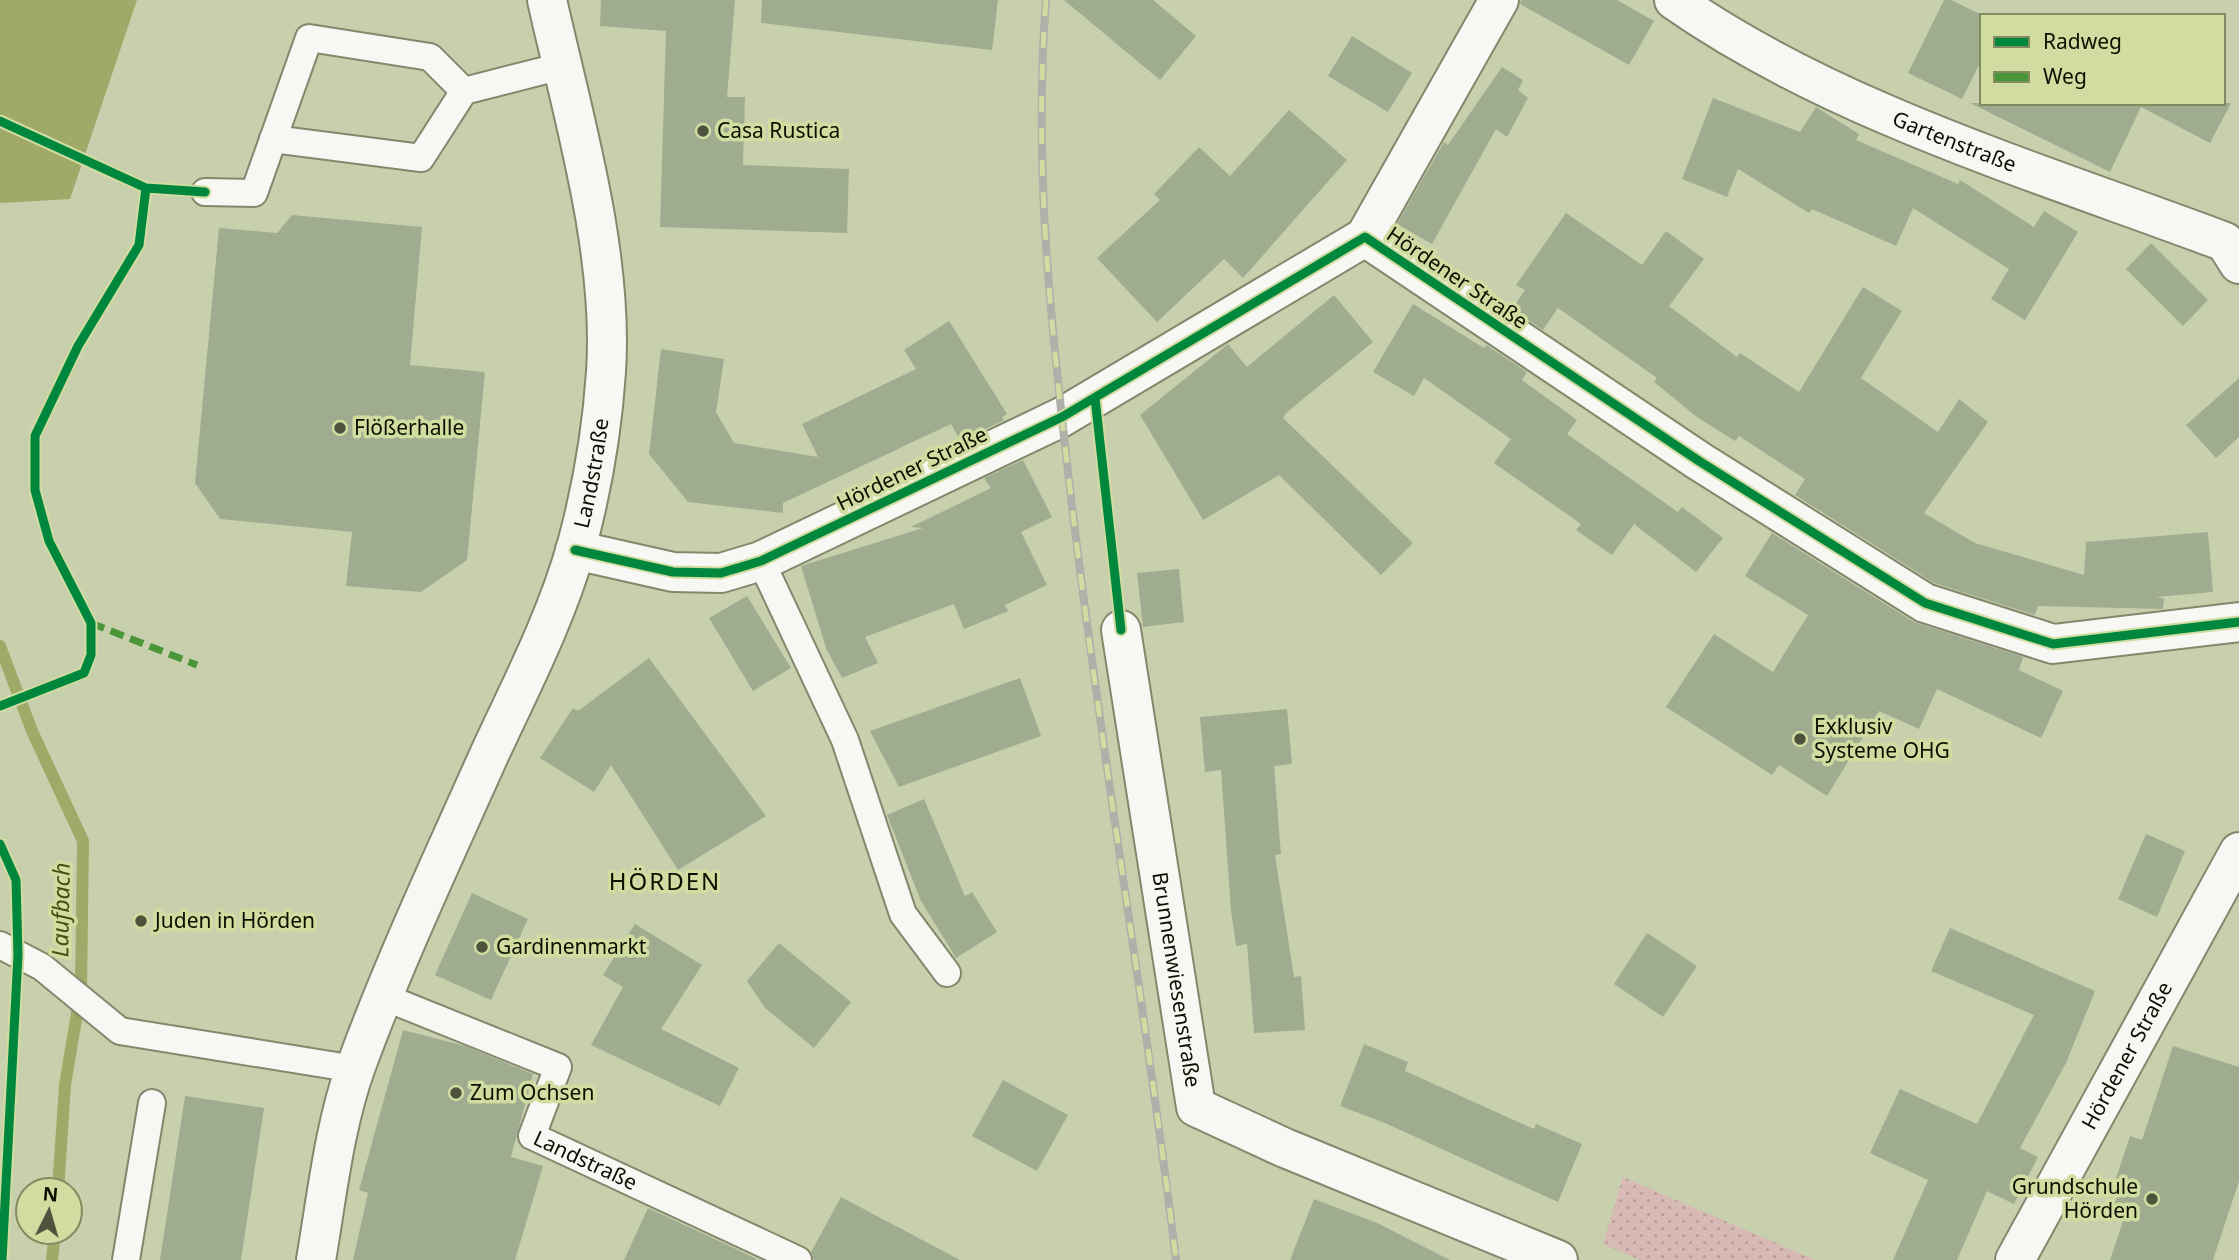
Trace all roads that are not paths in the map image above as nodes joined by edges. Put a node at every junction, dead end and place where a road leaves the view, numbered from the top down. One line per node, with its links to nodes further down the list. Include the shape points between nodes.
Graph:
1 (547, 0): 4 (street, Landstraße)
2 (1499, 0): 8 (street)
3 (1674, 0): 9 (street, Gartenstraße, via 1702,20 1863,106 2225,242)
4 (562, 66): 5 (lane); 10 (street, Landstraße, via 604,280 606,369 596,463)
5 (464, 91): 6 (lane, via 421,158); 6 (lane, via 430,57 309,38)
6 (273, 139): 7 (lane, via 254,193)
7 (205, 192)
8 (1365, 237): 11 (street, Hördener Straße, via 1062,417); 12 (street, Hördener Straße, via 1699,461 1924,603 2053,644)
9 (2239, 264)
10 (575, 550): 11 (street, Hördener Straße, via 673,572 721,573); 17 (street, Landstraße, via 545,632)
11 (761, 561): 16 (lane, via 845,740 903,914)
12 (2239, 622)
13 (1121, 630): 23 (street, Brunnenwiesenstraße, via 1196,1107)
14 (2239, 852): 24 (street, Hördener Straße)
15 (0, 945): 18 (lane, via 42,967 120,1031)
16 (947, 973)
17 (384, 997): 18 (street, Landstraße); 22 (lane, Landstraße, via 558,1068 532,1136)
18 (355, 1069): 21 (street, Landstraße, via 335,1147)
19 (152, 1104): 20 (lane)
20 (126, 1260)
21 (316, 1260)
22 (798, 1260)
23 (1558, 1260)
24 (2015, 1260)

